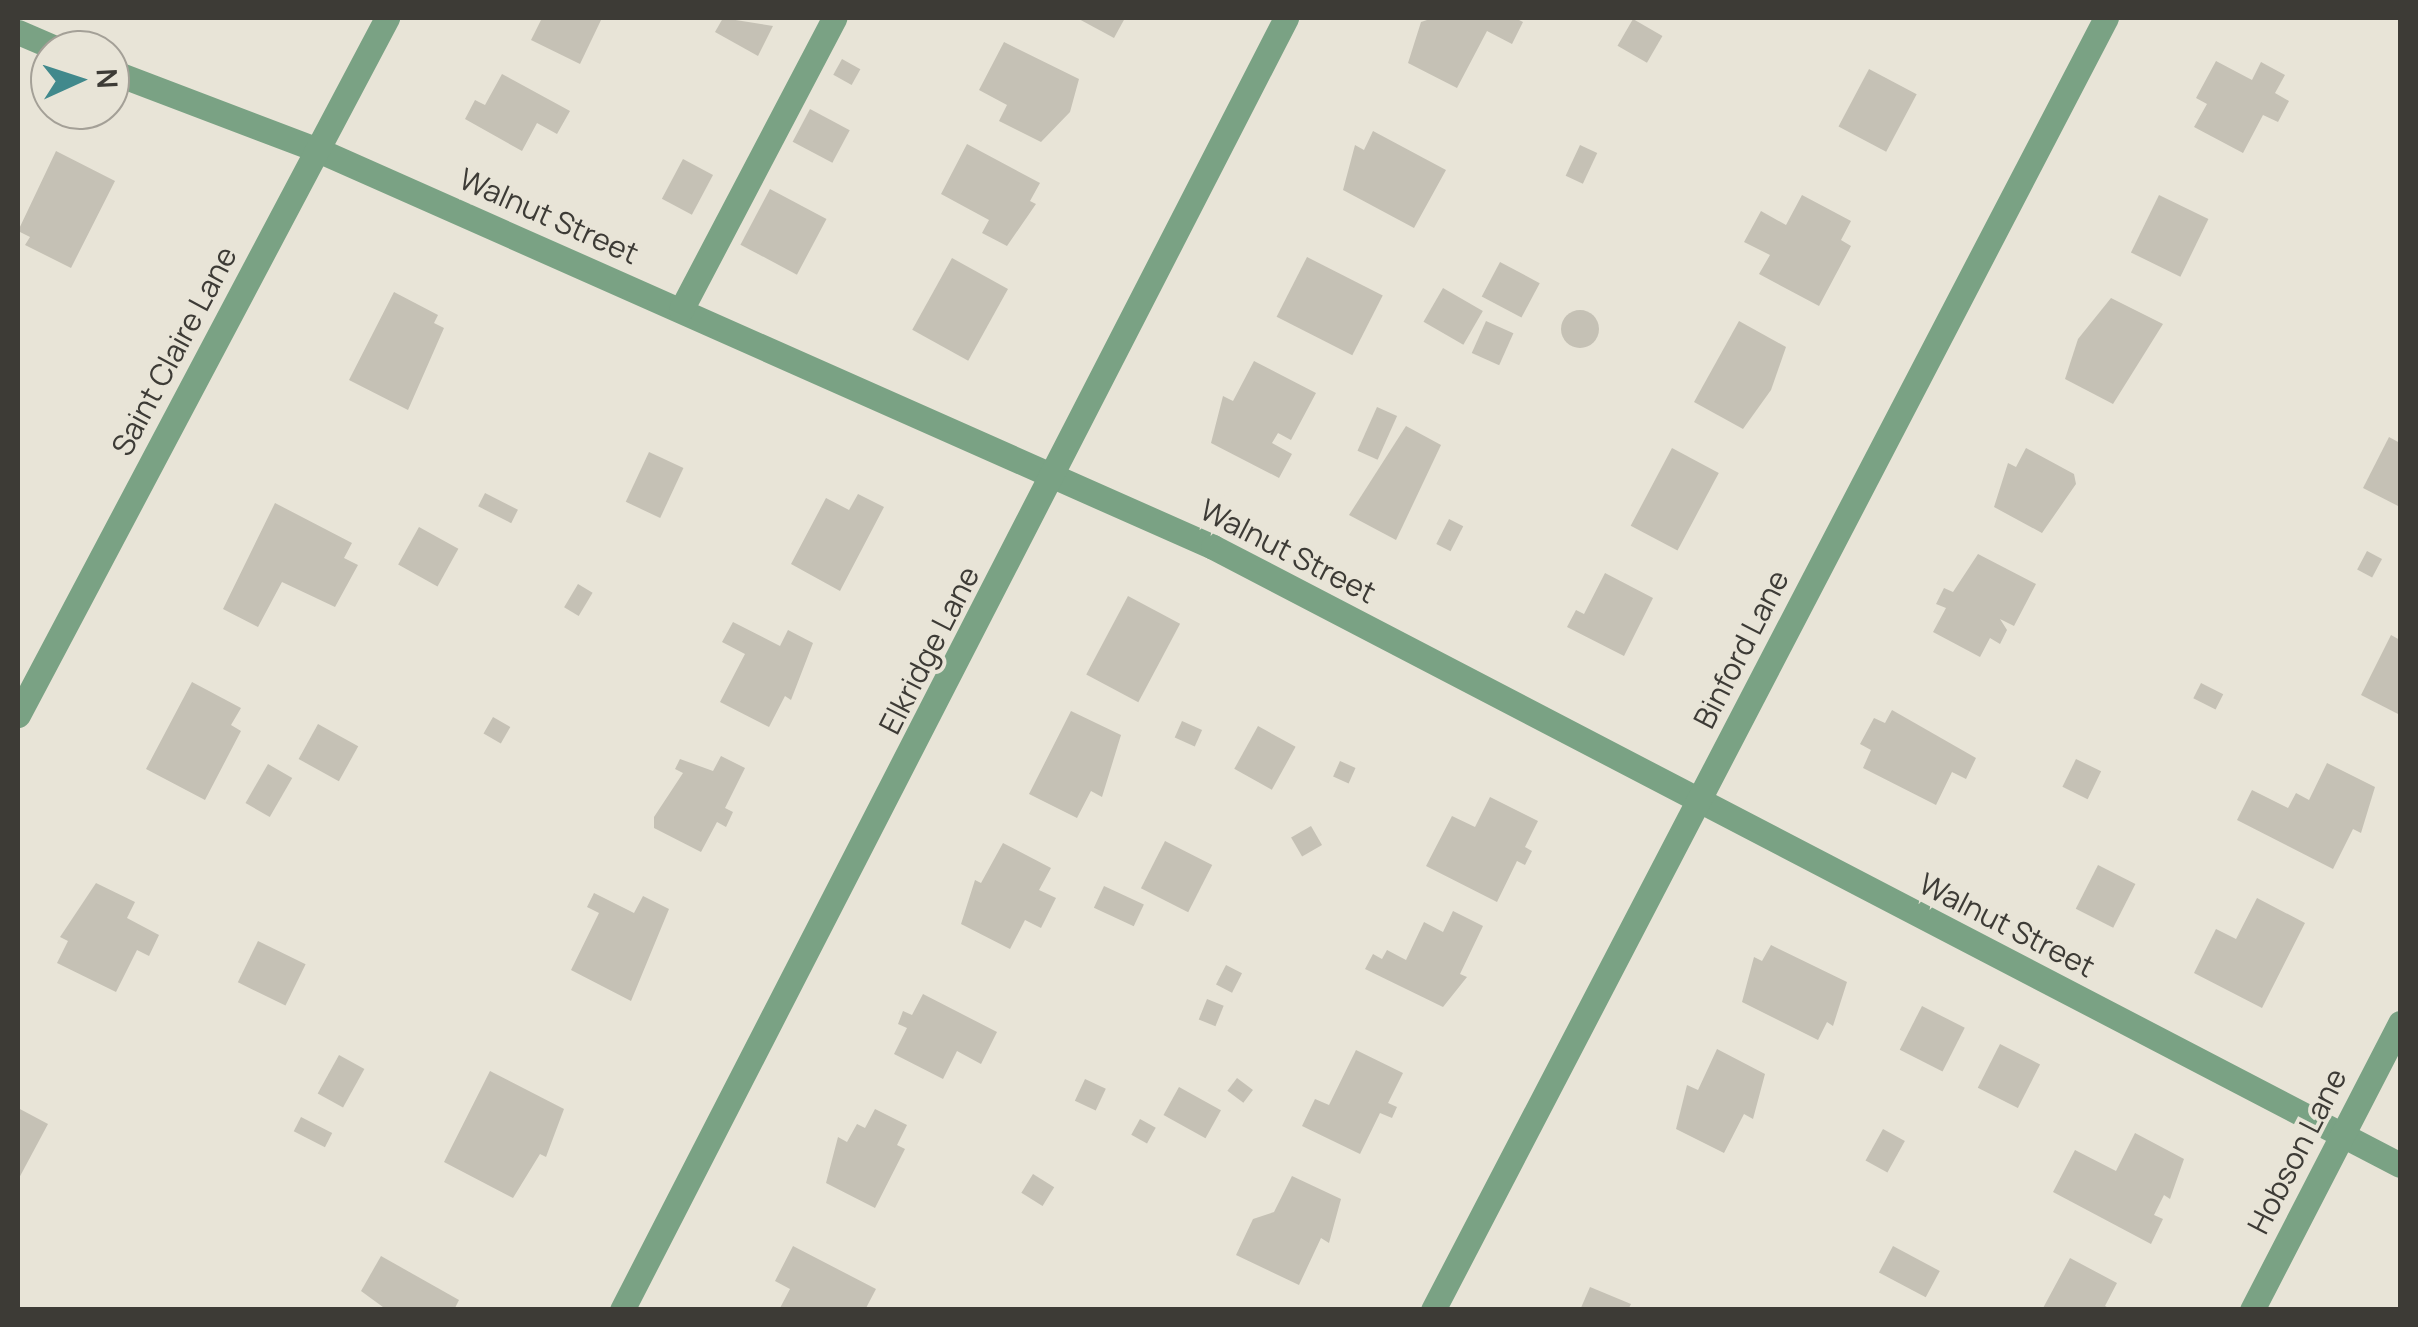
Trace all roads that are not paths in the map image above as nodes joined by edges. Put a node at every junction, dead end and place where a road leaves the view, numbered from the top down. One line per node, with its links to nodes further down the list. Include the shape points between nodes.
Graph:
1 (387, 18): 6 (street, Saint Claire Lane)
2 (834, 18): 7 (street)
3 (1286, 18): 8 (street, Elkridge Lane)
4 (2106, 18): 10 (street, Binford Lane)
5 (130, 79): 6 (street, Walnut Street)
6 (318, 150): 7 (street, Walnut Street); 9 (street, Saint Claire Lane)
7 (682, 310): 8 (street, Walnut Street)
8 (1054, 473): 10 (street, Walnut Street); 14 (street, Elkridge Lane)
9 (18, 715)
10 (1698, 802): 12 (street, Walnut Street); 15 (street, Binford Lane)
11 (2400, 1023): 12 (street, Hobson Lane)
12 (2342, 1135): 13 (street, Walnut Street); 16 (street, Hobson Lane)
13 (2400, 1165)
14 (622, 1310)
15 (1433, 1310)
16 (2252, 1310)

